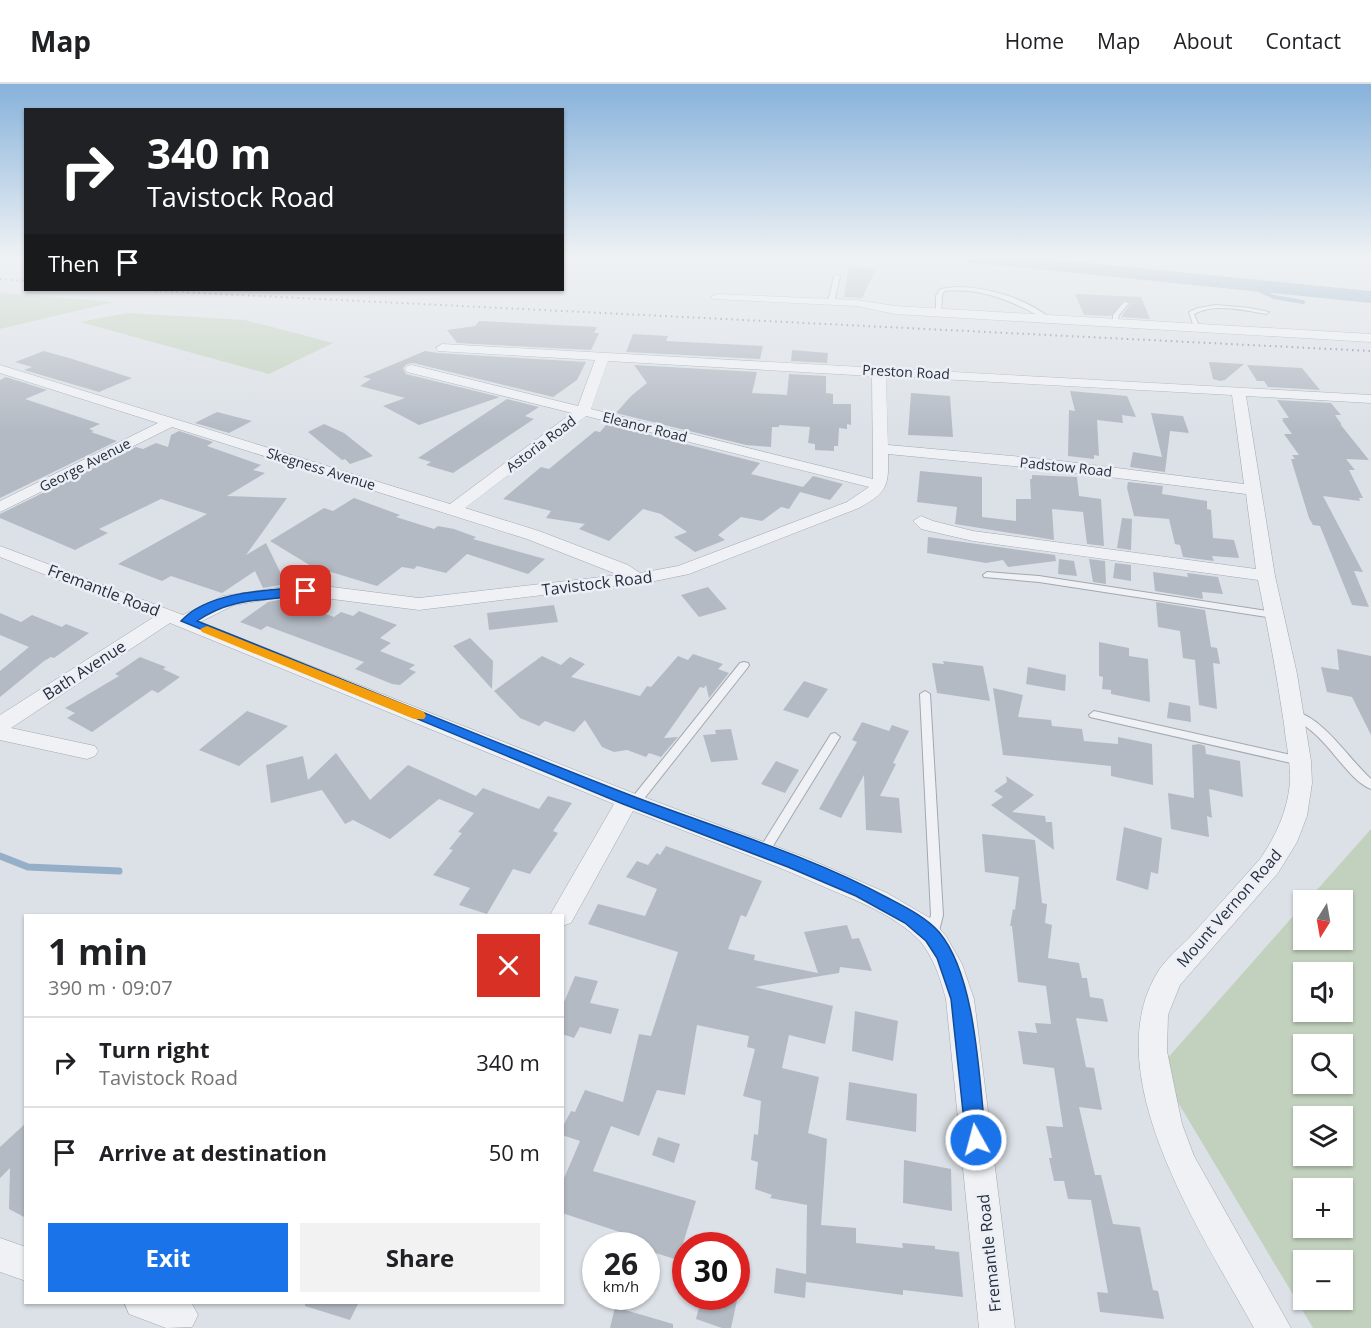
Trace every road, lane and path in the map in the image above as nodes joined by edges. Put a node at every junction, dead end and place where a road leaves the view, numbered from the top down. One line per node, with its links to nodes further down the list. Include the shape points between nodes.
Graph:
1 (957, 314): 5 (street)
2 (1040, 314): 5 (lane)
3 (1117, 314): 6 (lane)
4 (1191, 314): 7 (lane)
5 (1049, 319): 6 (street)
6 (1115, 323): 7 (street)
7 (1196, 326): 8 (street)
8 (1371, 338)
9 (442, 348): 10 (street, Preston Road)
10 (603, 357): 13 (street, Preston Road); 16 (street, Astoria Road)
11 (0, 369): 17 (street, Skegness Avenue)
12 (412, 369): 16 (street, Eleanor Road)
13 (879, 371): 14 (street, Preston Road); 18 (street)
14 (1238, 391): 15 (street, Preston Road); 20 (street, Mount Vernon Road)
15 (1371, 399)
16 (583, 412): 19 (street, Eleanor Road); 22 (street, Astoria Road)
17 (171, 422): 21 (street, George Avenue); 22 (street, Skegness Avenue)
18 (880, 449): 19 (street); 20 (street, Padstow Road, via 1045,464)
19 (879, 486): 27 (street, Tavistock Road, via 853,505 683,570)
20 (1252, 490): 26 (street, Mount Vernon Road)
21 (0, 507)
22 (452, 510): 27 (street, Skegness Avenue, via 568,548)
23 (921, 521): 26 (street, via 944,531 994,540)
24 (0, 551): 29 (street, Fremantle Road)
25 (987, 575): 28 (lane, via 1039,579)
26 (1266, 576): 28 (street, Mount Vernon Road)
27 (637, 579): 29 (street, Tavistock Road, via 419,604 289,591 230,600)
28 (1274, 615): 32 (street, Mount Vernon Road)
29 (178, 618): 34 (street, Bath Avenue); 40 (street, Fremantle Road)
30 (744, 665): 40 (lane)
31 (925, 694): 43 (lane, via 937,908)
32 (1293, 713): 38 (street, Mount Vernon Road); 39 (lane, via 1317,727)
33 (1094, 715): 38 (lane)
34 (0, 725)
35 (0, 733): 37 (street)
36 (835, 737): 41 (lane)
37 (87, 751)
38 (1300, 761): 49 (street, Mount Vernon Road, via 1295,816 1285,843 1169,978 1154,1015 1152,1051 1180,1164)
39 (1371, 785)
40 (632, 801): 41 (street, Fremantle Road); 42 (street)
41 (764, 851): 43 (street, Fremantle Road, via 862,892 911,918)
42 (563, 914)
43 (932, 936): 48 (street, Fremantle Road, via 945,956 960,999)
44 (0, 1256): 45 (street)
45 (24, 1263)
46 (147, 1304): 47 (street)
47 (182, 1315)
48 (997, 1328)
49 (1273, 1328)

